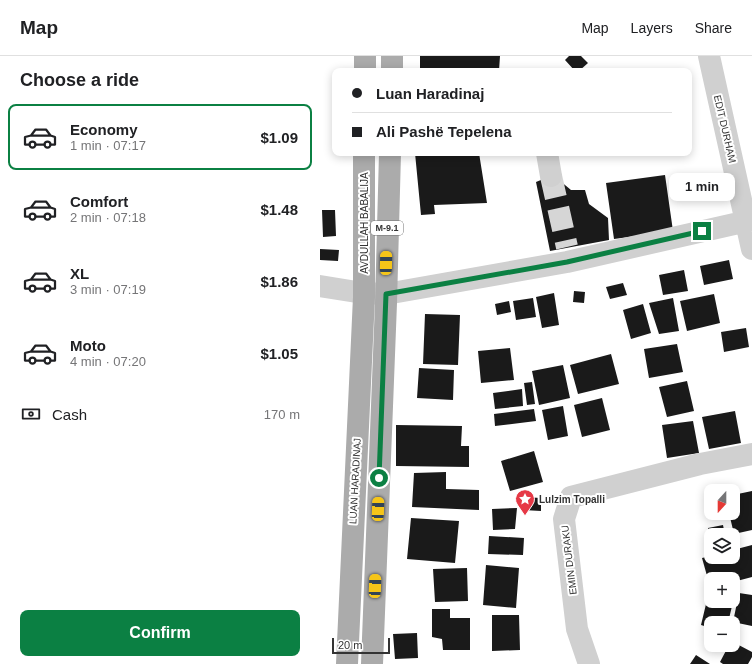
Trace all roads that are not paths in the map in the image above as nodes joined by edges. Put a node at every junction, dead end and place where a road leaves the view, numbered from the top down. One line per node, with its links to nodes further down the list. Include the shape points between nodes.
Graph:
1 (365, 56): 4 (main road)
2 (392, 56): 5 (main road)
3 (709, 56): 10 (street, EDIT DURHAM)
4 (365, 68)
5 (392, 68)
6 (364, 156): 13 (main road, AVDULLAH BABALIJA / M-9.1)
7 (390, 156): 14 (main road, M-9.1)
8 (548, 156): 9 (street)
9 (551, 176)
10 (749, 221): 11 (street, EDIT DURHAM); 14 (street, via 569,254)
11 (752, 249)
12 (320, 286): 13 (street)
13 (364, 295): 14 (street); 16 (main road, LUAN HARADINAJ / M-9.1)
14 (386, 299): 17 (main road, M-9.1)
15 (752, 454): 18 (street, EMIN DURAKU, via 700,464 571,498 564,519 577,628)
16 (347, 664)
17 (372, 664)
18 (589, 664)

